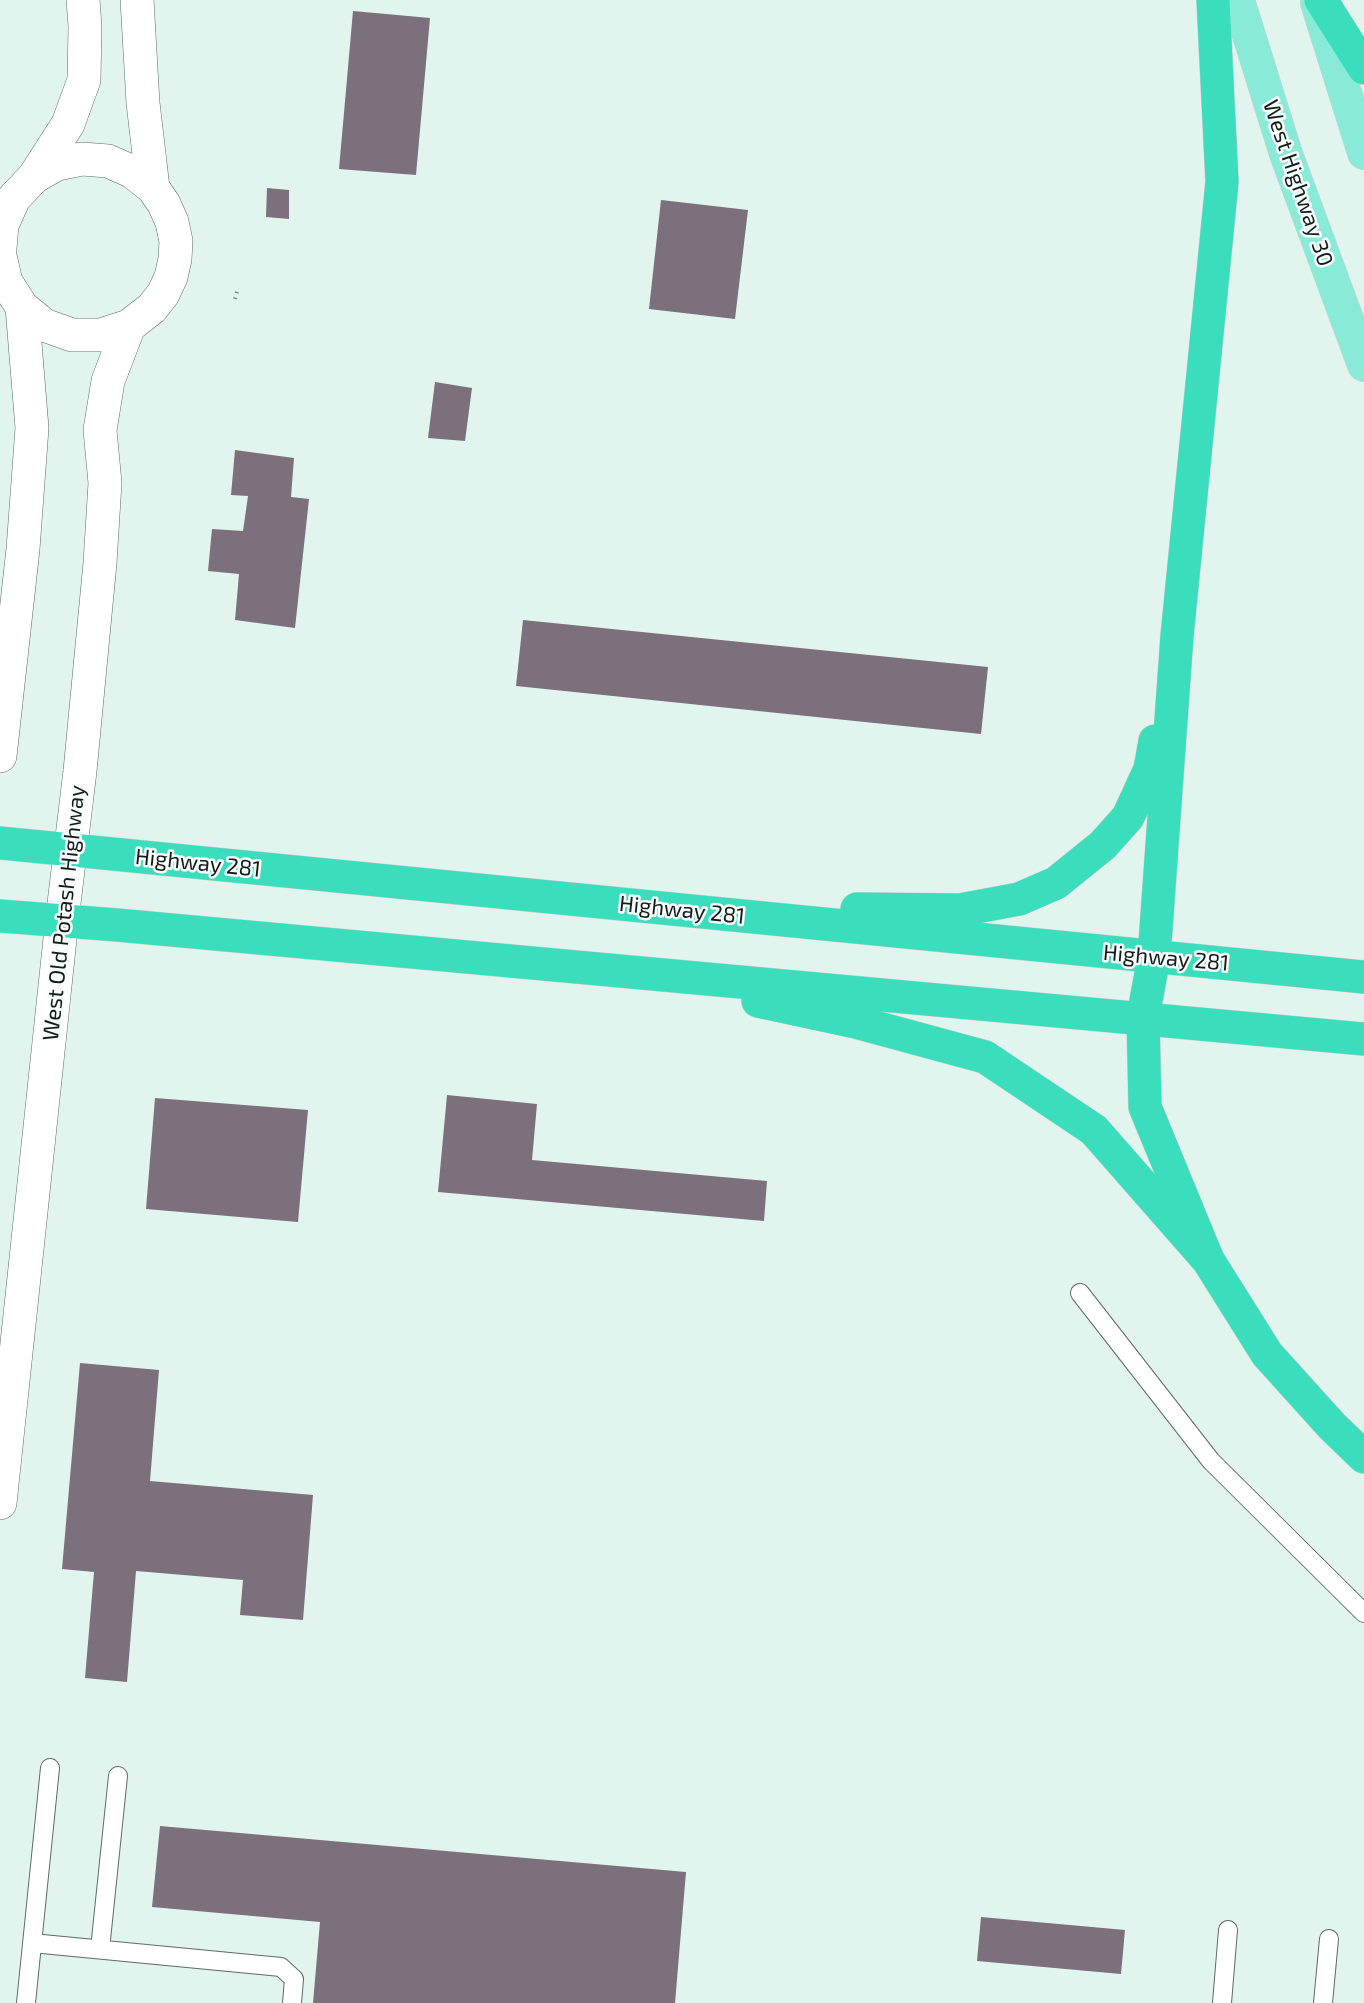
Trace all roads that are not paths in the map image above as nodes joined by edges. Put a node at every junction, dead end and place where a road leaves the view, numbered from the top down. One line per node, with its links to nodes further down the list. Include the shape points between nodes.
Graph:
1 (83, 0): 9 (street, via 84,80 68,124)
2 (137, 0): 10 (street)
3 (1213, 0): 16 (highway, via 1222,182)
4 (1238, 0): 15 (main road, West Highway 30, via 1286,154)
5 (1316, 0): 8 (main road)
6 (1321, 0): 7 (highway)
7 (1364, 68)
8 (1364, 153)
9 (34, 177): 10 (street, via 57,165 82,159 108,162 133,172); 11 (street, via 14,198 3,225)
10 (153, 188): 14 (street, via 172,222 175,259 163,294)
11 (0, 248)
12 (0, 256): 13 (street, via 6,282)
13 (22, 307): 14 (street, via 44,325 72,335 101,335); 17 (street, via 32,428)
14 (129, 326): 19 (street, West Old Potash Highway, via 108,381 100,430 105,483 100,563)
15 (1364, 365)
16 (1177, 636): 20 (highway, via 1150,769 1128,817 1103,845 1056,883 1018,899 960,910); 23 (highway)
17 (0, 756)
18 (0, 843): 19 (highway, Highway 281)
19 (70, 850): 20 (highway, Highway 281); 22 (street, West Old Potash Highway)
20 (632, 905): 23 (highway, Highway 281)
21 (0, 916): 22 (highway)
22 (62, 920): 24 (highway); 31 (street, West Old Potash Highway)
23 (1154, 957): 25 (highway, Highway 281); 26 (highway)
24 (615, 971): 26 (highway); 28 (highway, via 856,1022 985,1058 1094,1130)
25 (1364, 977)
26 (1143, 1017): 27 (highway); 28 (highway, via 1145,1107)
27 (1364, 1039)
28 (1208, 1260): 30 (highway, via 1267,1354)
29 (1080, 1293): 32 (lane, via 1211,1461)
30 (1364, 1457)
31 (0, 1503)
32 (1364, 1613)
33 (50, 1768): 37 (lane)
34 (118, 1776): 38 (lane)
35 (1228, 1930): 41 (lane)
36 (1329, 1940): 42 (lane)
37 (32, 1943): 38 (lane); 39 (lane)
38 (100, 1949): 40 (lane, via 281,1966 294,1979)
39 (26, 2003)
40 (292, 2003)
41 (1222, 2003)
42 (1323, 2003)

